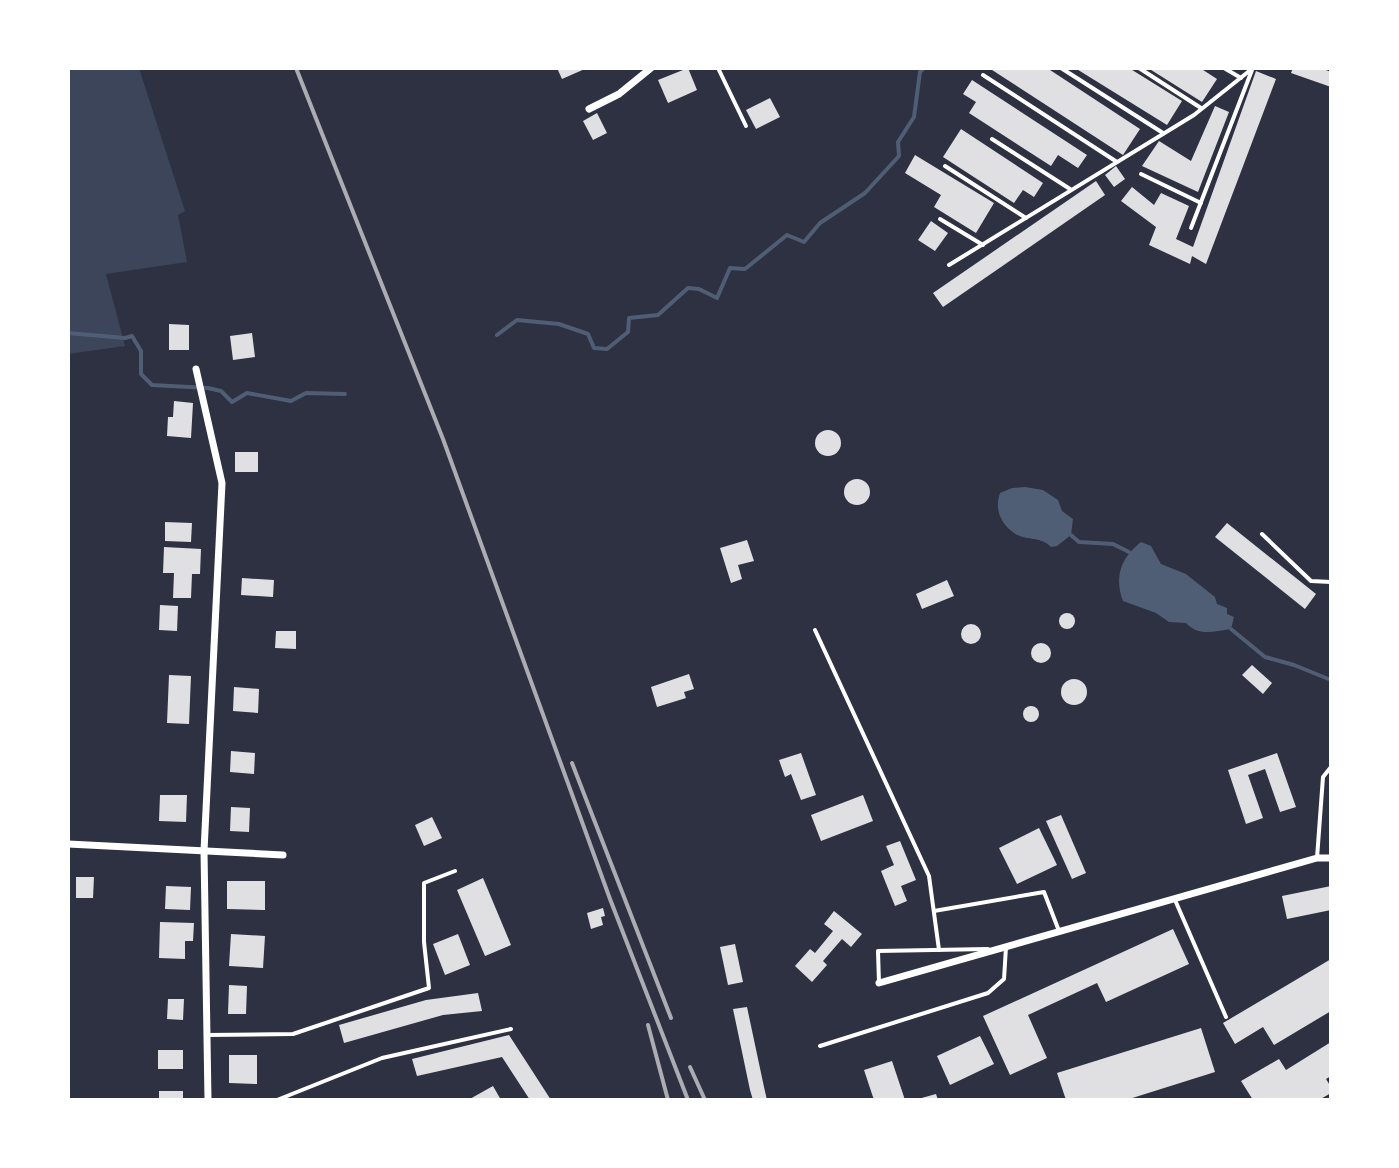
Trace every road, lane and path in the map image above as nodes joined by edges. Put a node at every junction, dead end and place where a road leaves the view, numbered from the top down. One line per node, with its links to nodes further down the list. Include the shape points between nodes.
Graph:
1 (651, 68): 10 (street, via 619,94)
2 (718, 68): 11 (lane)
3 (1061, 68): 12 (lane)
4 (1139, 68): 9 (lane)
5 (1224, 68): 8 (lane)
6 (1253, 68): 8 (lane); 18 (lane)
7 (983, 75): 14 (lane)
8 (1241, 78): 9 (lane)
9 (1202, 108): 12 (lane)
10 (589, 109)
11 (746, 126)
12 (1163, 133): 14 (lane)
13 (992, 139): 17 (lane)
14 (1117, 162): 17 (lane)
15 (945, 166): 19 (lane)
16 (1141, 174): 18 (lane)
17 (1072, 190): 19 (lane)
18 (1201, 203): 21 (lane)
19 (1026, 218): 22 (lane)
20 (940, 219): 22 (lane)
21 (1191, 228)
22 (983, 245): 23 (lane)
23 (949, 265)
24 (196, 369): 30 (street, via 222,483)
25 (1262, 534): 26 (lane, via 1311,581)
26 (1331, 582)
27 (815, 630): 36 (lane, via 929,876)
28 (1331, 767): 32 (lane, via 1323,777)
29 (68, 844): 30 (street)
30 (204, 851): 31 (street); 43 (street)
31 (283, 855)
32 (1317, 858): 33 (street); 35 (street)
33 (1331, 858)
34 (455, 871): 43 (lane, via 424,883 429,988 293,1034)
35 (1174, 898): 37 (street); 41 (lane)
36 (934, 911): 37 (lane, via 1044,892); 39 (lane)
37 (1059, 931): 38 (street)
38 (1002, 948): 39 (lane); 40 (street); 44 (lane, via 1004,979 988,993)
39 (939, 950): 40 (lane, via 878,951)
40 (879, 983)
41 (1226, 1017)
42 (511, 1029): 46 (lane, via 382,1058)
43 (207, 1035): 45 (street)
44 (820, 1046)
45 (208, 1100)
46 (277, 1100)

